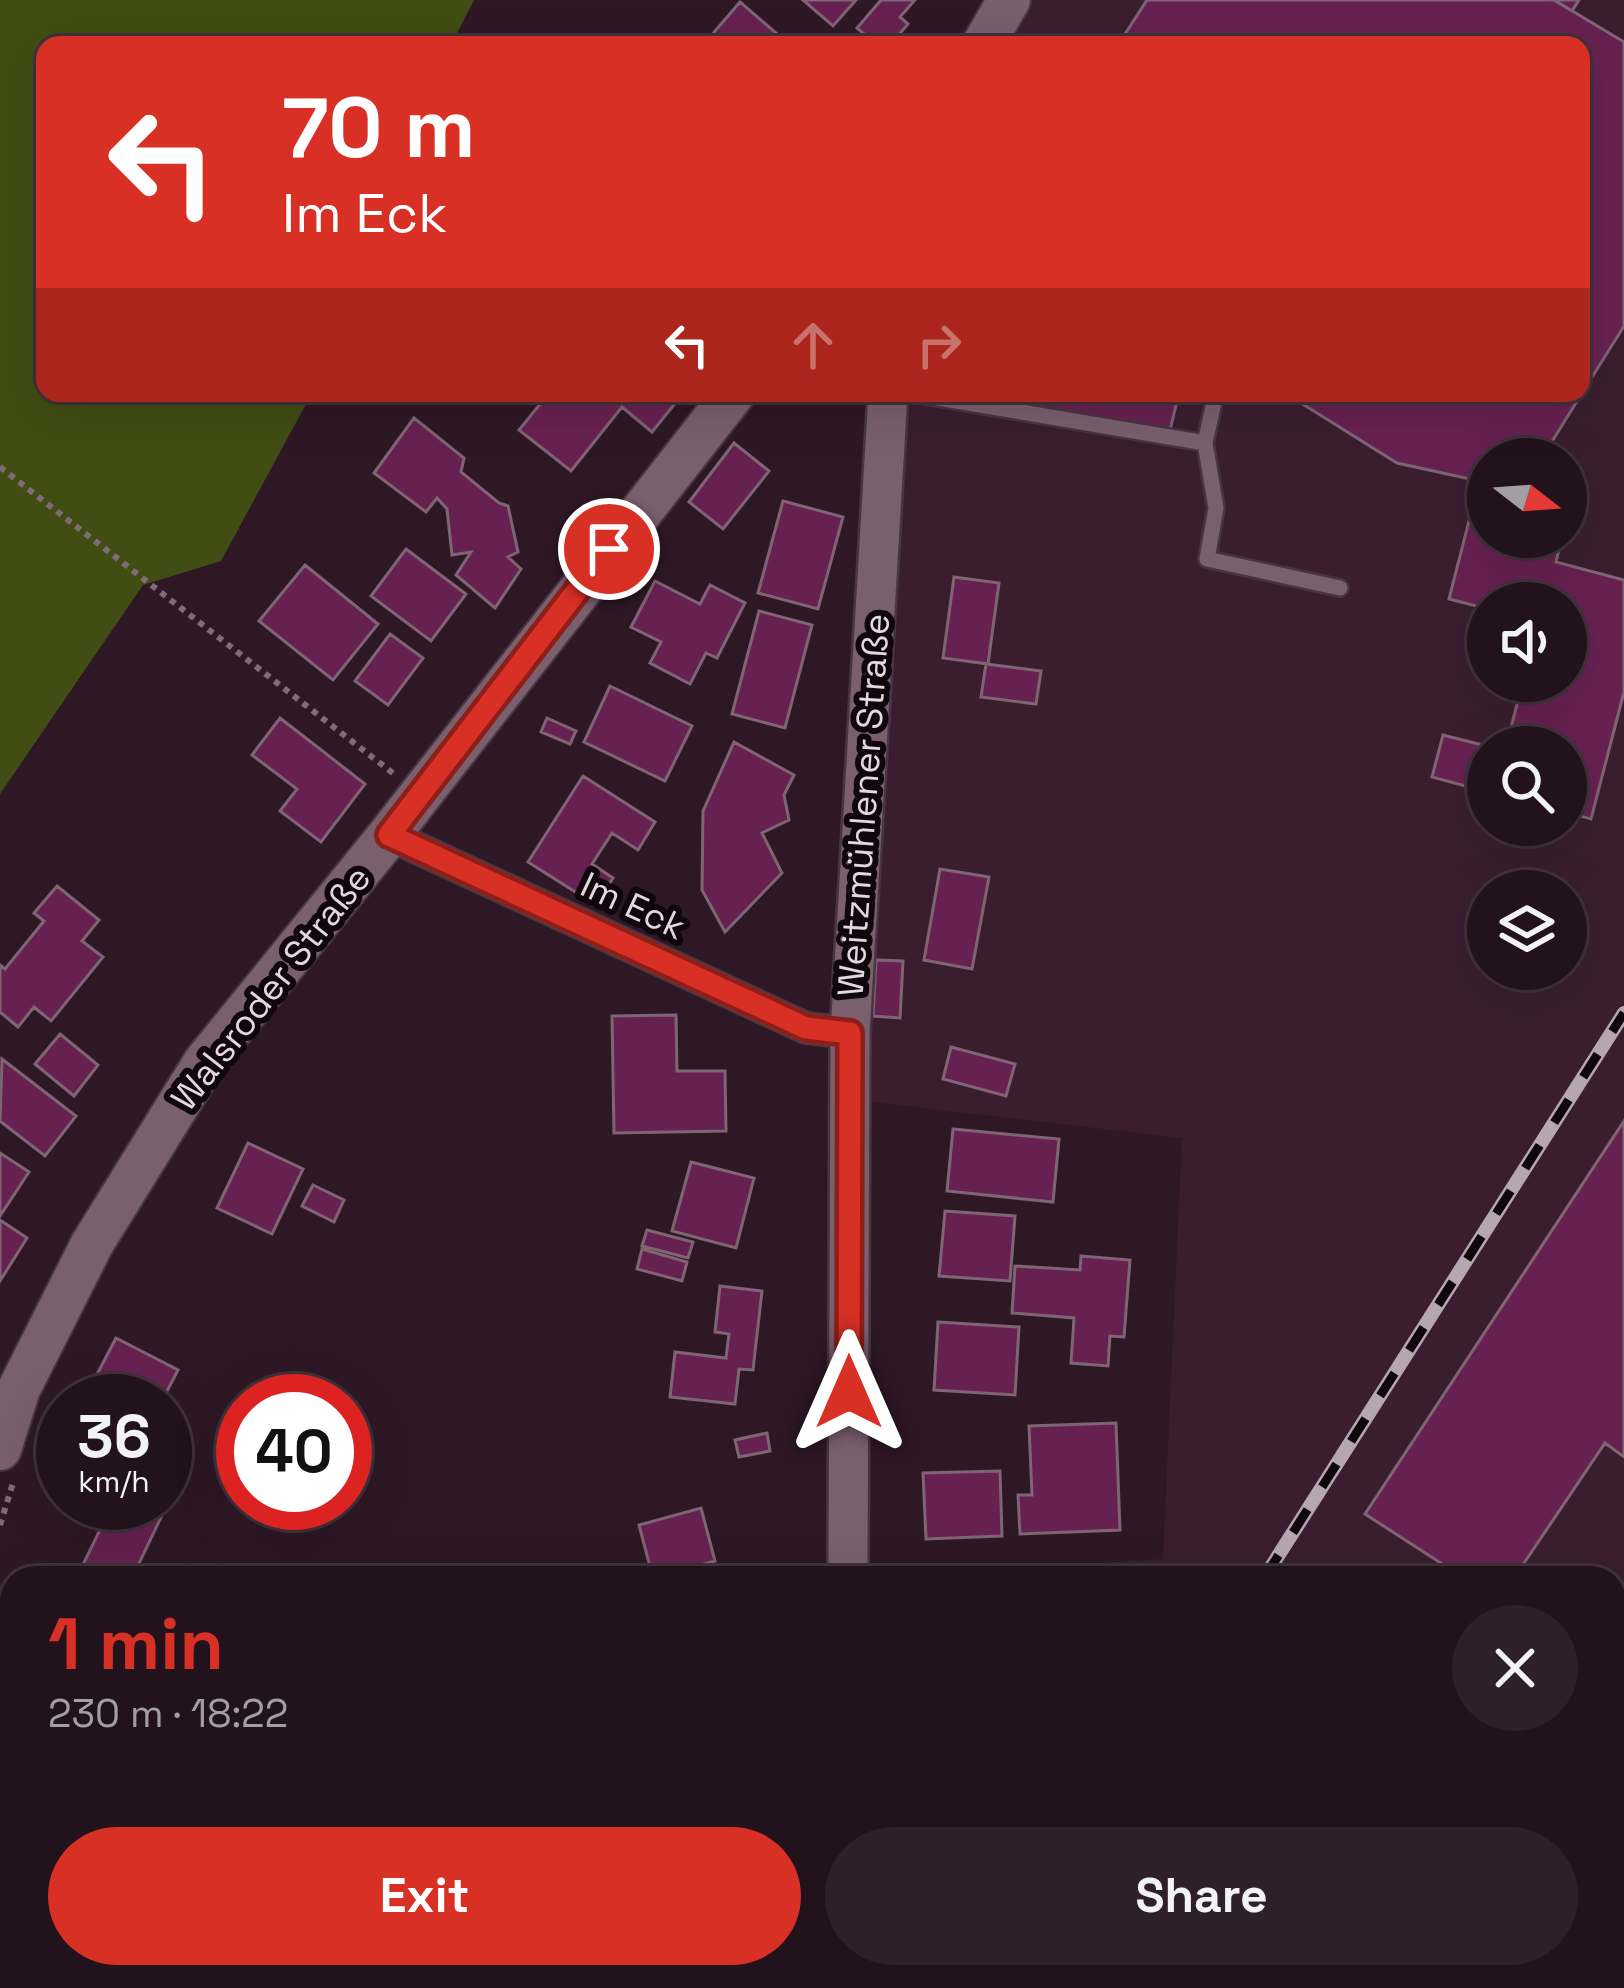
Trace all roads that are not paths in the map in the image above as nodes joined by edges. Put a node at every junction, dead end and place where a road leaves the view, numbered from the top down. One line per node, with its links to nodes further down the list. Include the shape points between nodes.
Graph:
1 (1009, 0): 2 (main road)
2 (988, 36)
3 (727, 402): 9 (main road, Walsroder Straße)
4 (887, 402): 10 (street, Weitzmühlener Straße)
5 (961, 402): 7 (lane)
6 (1214, 402): 7 (lane)
7 (1205, 443): 8 (lane, via 1216,508 1207,559)
8 (1340, 588)
9 (389, 835): 10 (street, Im Eck, via 806,1028); 11 (main road, Walsroder Straße, via 204,1063 92,1244 19,1389)
10 (850, 1033): 12 (street, Weitzmühlener Straße)
11 (0, 1449)
12 (848, 1566)

